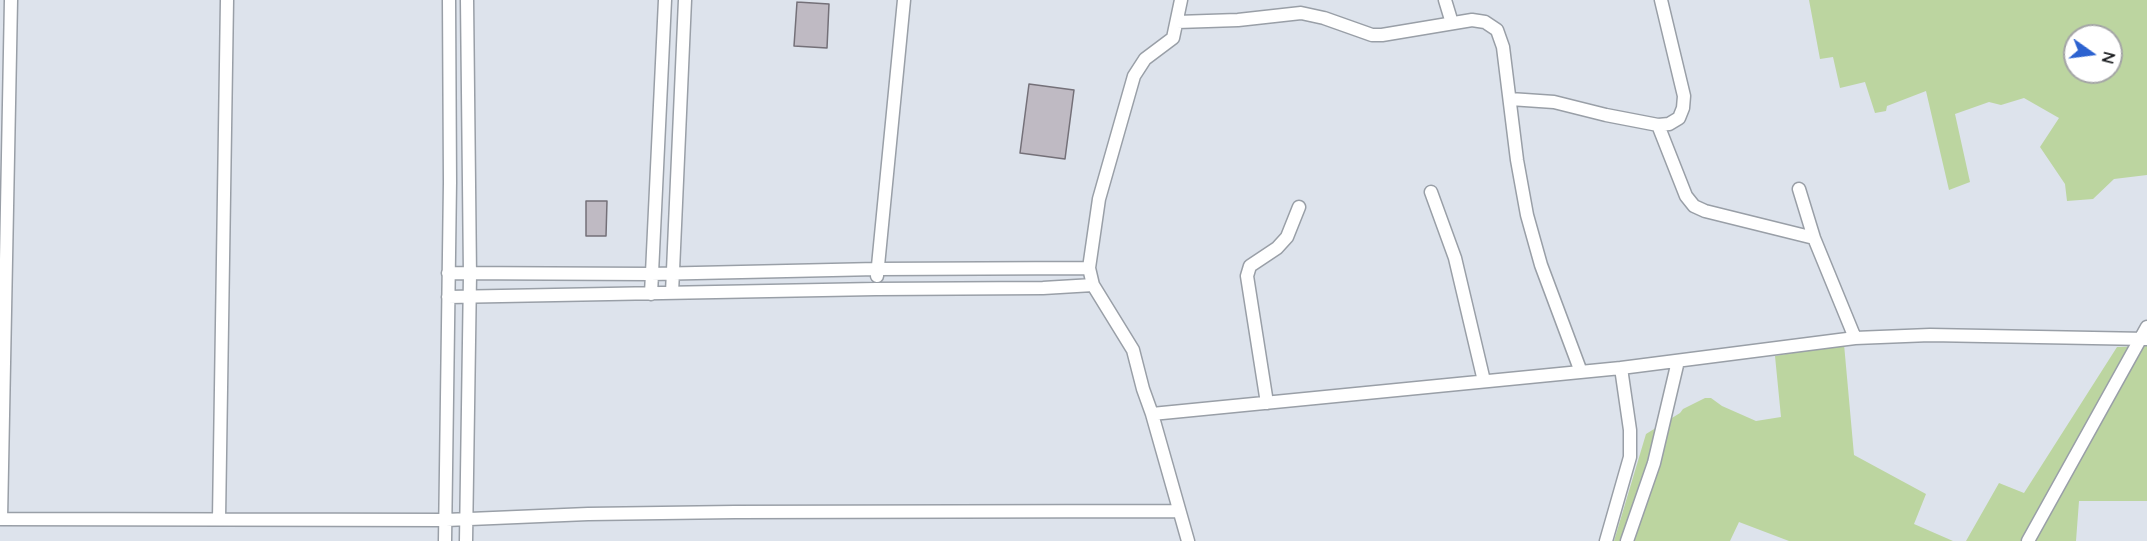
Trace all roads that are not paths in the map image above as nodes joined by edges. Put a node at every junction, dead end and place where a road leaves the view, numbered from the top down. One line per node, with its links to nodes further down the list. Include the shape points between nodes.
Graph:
1 (11, 0): 42 (street)
2 (227, 0): 43 (street)
3 (448, 0): 21 (street)
4 (467, 0): 24 (street)
5 (665, 0): 23 (street)
6 (685, 0): 22 (street)
7 (904, 0): 20 (street)
8 (1181, 0): 11 (street)
9 (1445, 0): 12 (street)
10 (1661, 0): 14 (street, via 1684,96 1679,118)
11 (1177, 22): 12 (street, via 1301,13 1382,35); 19 (street, via 1173,38 1144,59 1134,76 1100,199)
12 (1452, 23): 13 (street, via 1485,22 1497,30)
13 (1510, 99): 14 (street, via 1554,102); 36 (street, via 1527,215 1541,265)
14 (1658, 125): 18 (street, via 1686,196 1694,206)
15 (1799, 189): 18 (street)
16 (1431, 192): 37 (street, via 1455,258)
17 (1299, 207): 38 (street, via 1287,237 1250,267 1247,276)
18 (1814, 238): 32 (street)
19 (1089, 268): 20 (street); 25 (street)
20 (877, 269): 22 (street); 26 (street)
21 (448, 273): 24 (street); 29 (street)
22 (672, 273): 23 (street); 27 (street)
23 (651, 274): 24 (street); 28 (street)
24 (471, 275): 30 (street)
25 (1093, 285): 26 (street); 39 (street, via 1129,341)
26 (876, 289): 27 (street)
27 (672, 293): 28 (street)
28 (651, 294): 30 (street)
29 (448, 297): 30 (street); 44 (street)
30 (470, 297): 41 (street)
31 (2147, 327): 33 (street)
32 (1856, 338): 33 (street, via 1930,335); 34 (street)
33 (2144, 339): 50 (street)
34 (1678, 361): 35 (street); 49 (street, via 1654,463)
35 (1621, 368): 36 (street); 48 (street, via 1630,457)
36 (1581, 372): 37 (street)
37 (1484, 381): 38 (street)
38 (1267, 403): 39 (street)
39 (1152, 414): 40 (street)
40 (1179, 511): 41 (street); 47 (street)
41 (467, 518): 44 (street); 46 (street)
42 (1, 519): 43 (street)
43 (219, 519): 44 (street)
44 (446, 520): 45 (street)
45 (445, 541)
46 (466, 541)
47 (1188, 541)
48 (1606, 541)
49 (1627, 541)
50 (2028, 541)

